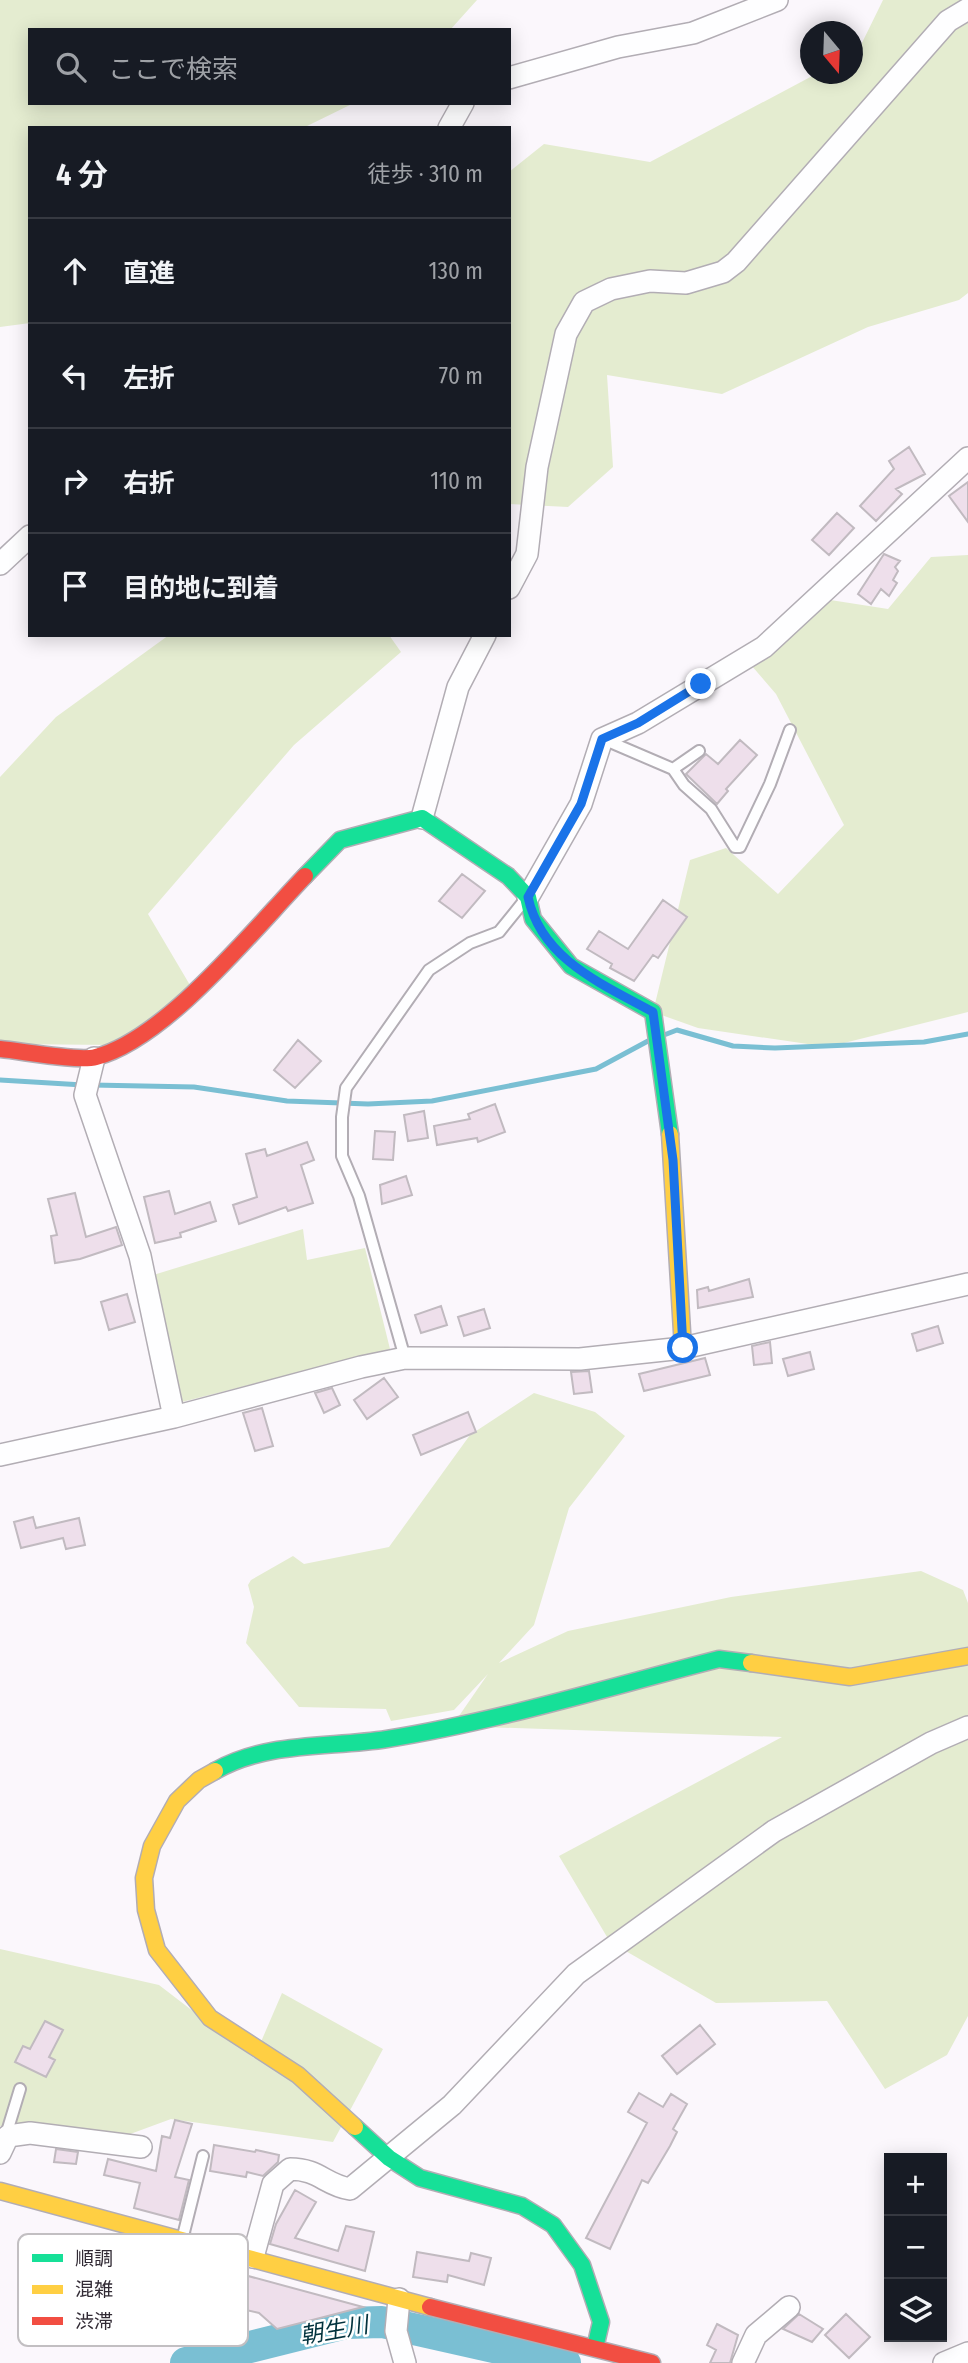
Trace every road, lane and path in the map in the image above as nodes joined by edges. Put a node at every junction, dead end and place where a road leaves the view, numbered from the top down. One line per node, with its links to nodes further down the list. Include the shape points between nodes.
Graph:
1 (777, 0): 3 (street, via 693,33 618,47)
2 (968, 9): 9 (street, via 948,21 723,272 687,283 650,281 611,289 584,302 562,348 537,467 527,554)
3 (511, 77)
4 (462, 105): 5 (street)
5 (450, 126)
6 (968, 458): 12 (street, via 764,647 638,723)
7 (28, 538): 8 (street)
8 (0, 564)
9 (511, 584)
10 (484, 637): 15 (street, via 458,687)
11 (790, 730): 14 (lane, via 740,847 735,847 711,809)
12 (602, 739): 14 (lane); 16 (street, via 581,804)
13 (699, 751): 14 (lane)
14 (673, 769)
15 (422, 818): 16 (street, via 508,876); 18 (street, via 340,840 177,1009)
16 (528, 897): 20 (street, via 533,919 571,966 653,1012 673,1160); 21 (lane, via 499,932 470,943 429,970 345,1091 342,1157 359,1196)
17 (0, 1049): 18 (street)
18 (92, 1066): 22 (street, via 85,1095 140,1256)
19 (968, 1284): 20 (street)
20 (683, 1348): 21 (street, via 580,1359)
21 (405, 1358): 22 (street)
22 (174, 1417): 23 (street)
23 (0, 1455)
24 (968, 1656): 30 (street, via 850,1677 719,1659 387,1739 265,1752 234,1760 199,1780 177,1801 152,1846 144,1878 146,1910 157,1950 210,2018 298,2074)
25 (968, 1727): 30 (street, via 774,1831 576,1974 452,2105)
26 (20, 2089): 27 (lane)
27 (3, 2141): 28 (street, via 30,2133)
28 (141, 2147)
29 (202, 2156): 33 (lane)
30 (389, 2158): 35 (street, via 350,2189 309,2169 290,2169 274,2184); 38 (street, via 420,2178 522,2206 553,2225 582,2265 601,2322)
31 (0, 2191): 32 (street)
32 (167, 2234)
33 (183, 2234)
34 (248, 2256): 35 (street)
35 (253, 2257): 37 (street)
36 (789, 2307): 42 (street, via 756,2335)
37 (397, 2316): 38 (street); 40 (street)
38 (595, 2348): 41 (street)
39 (968, 2353): 43 (street)
40 (405, 2363)
41 (652, 2363)
42 (743, 2363)
43 (944, 2363)

